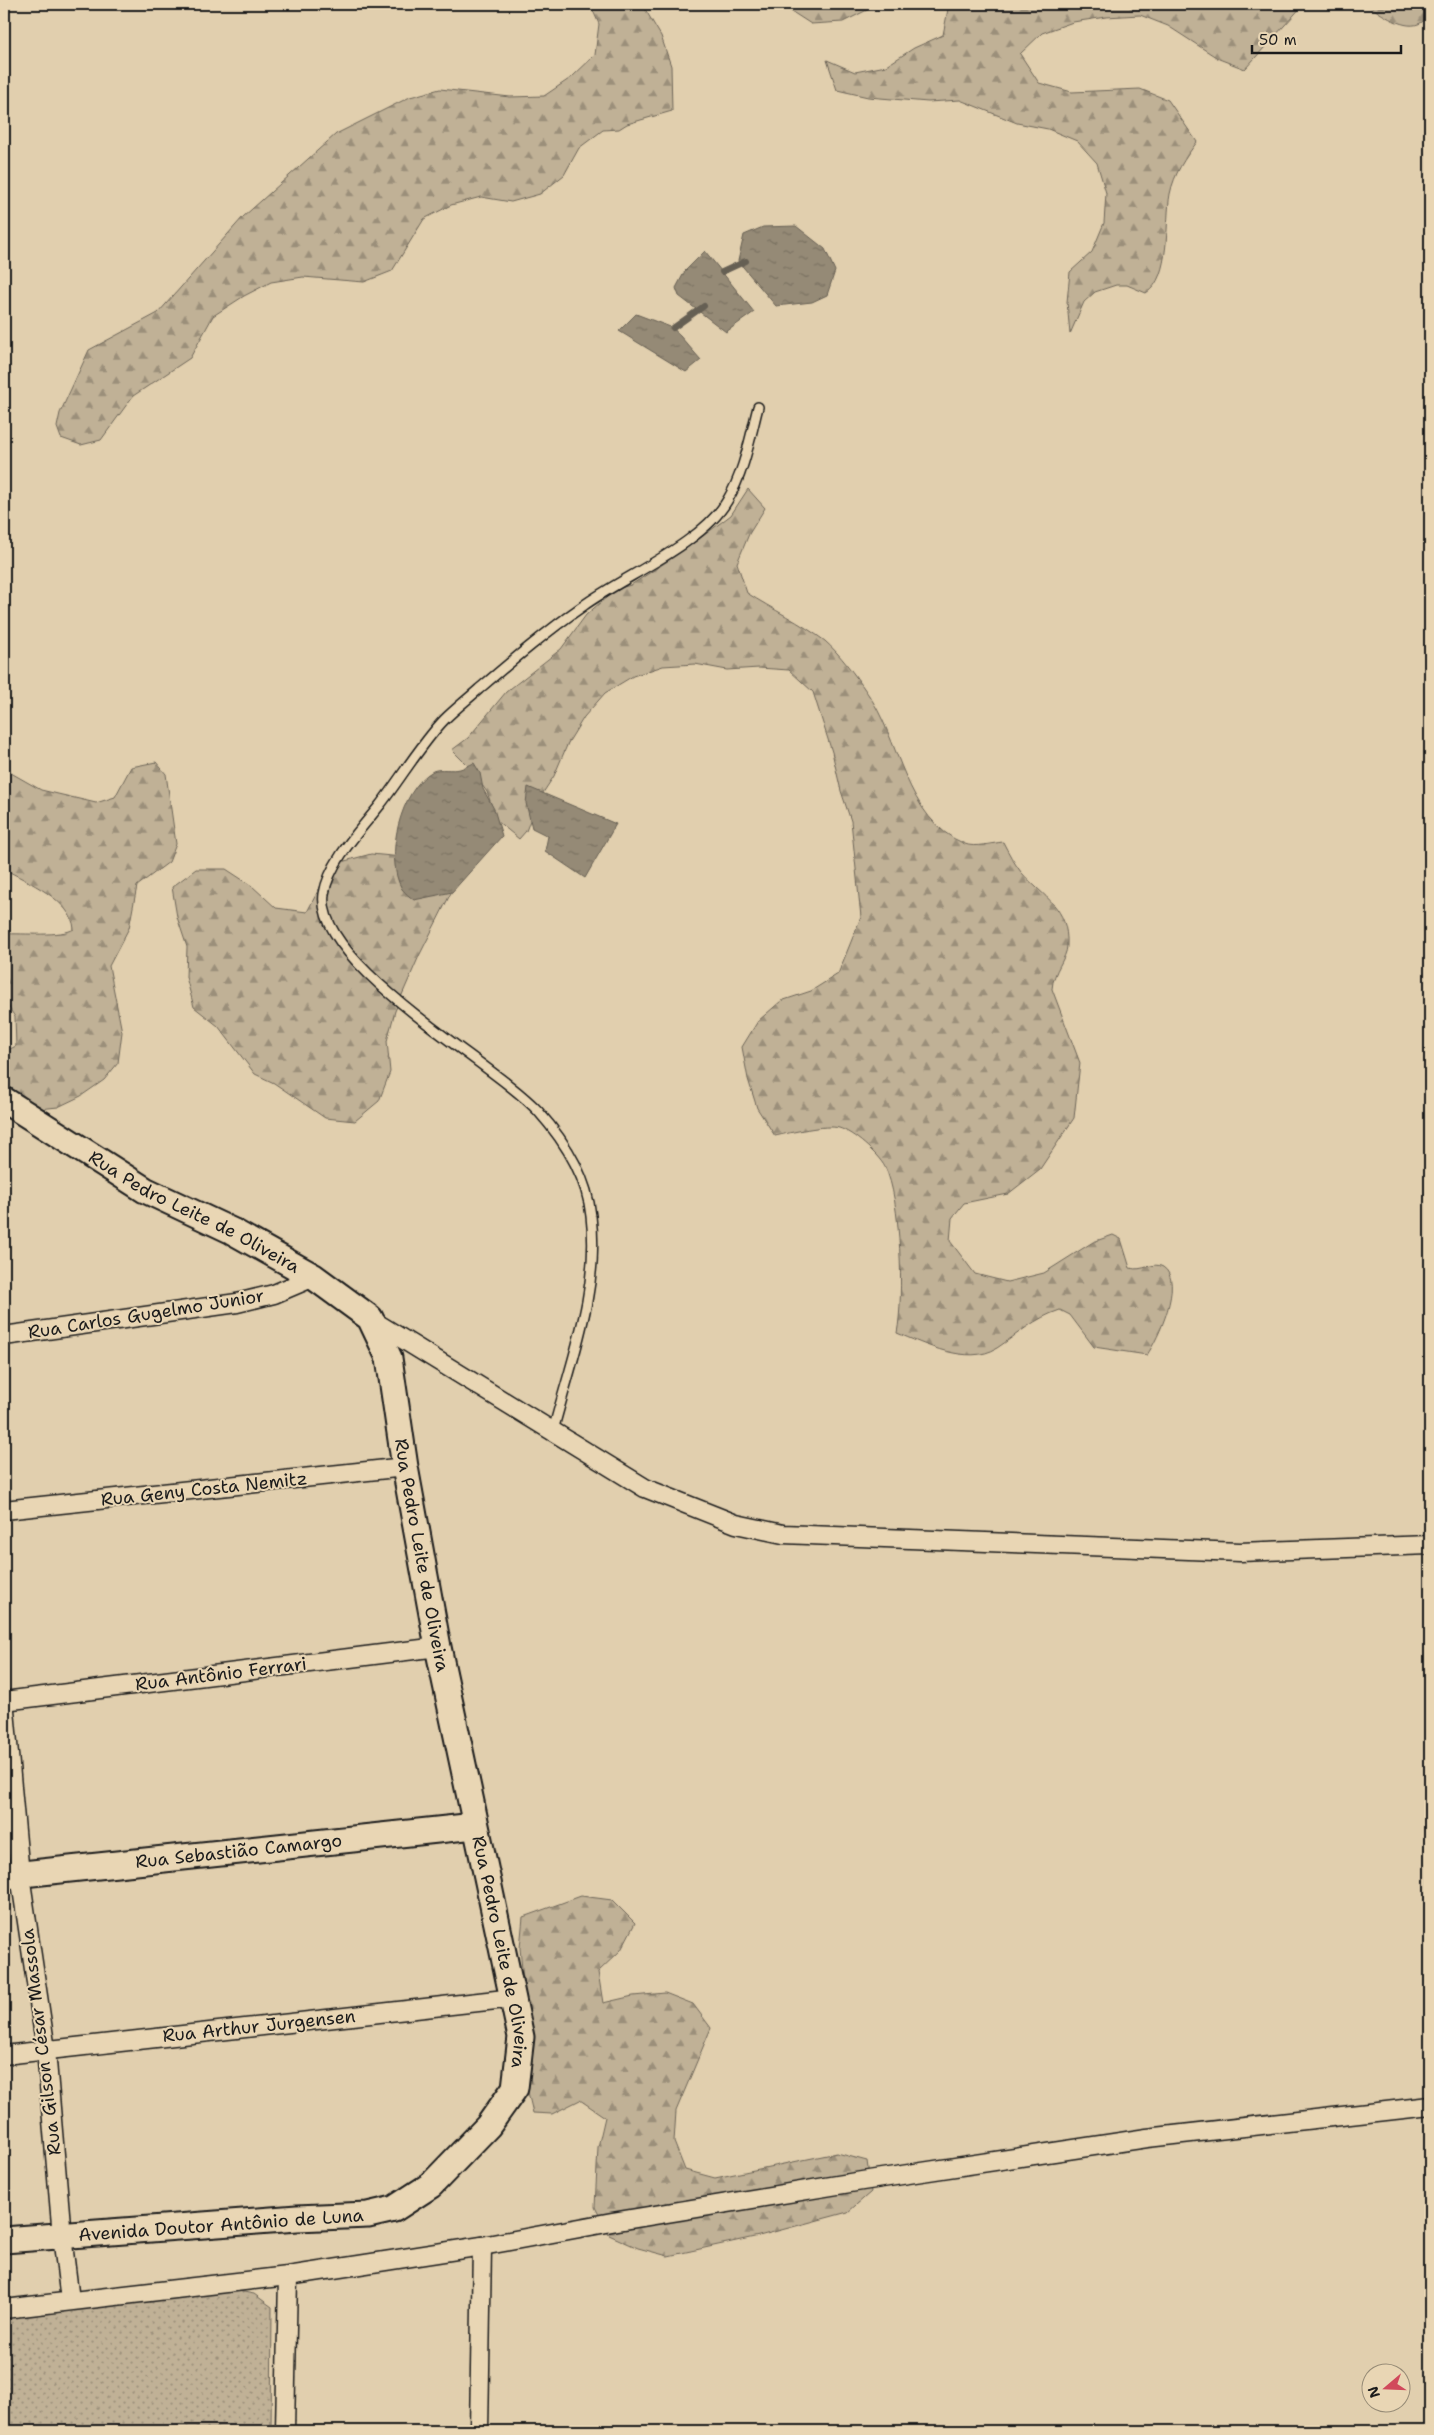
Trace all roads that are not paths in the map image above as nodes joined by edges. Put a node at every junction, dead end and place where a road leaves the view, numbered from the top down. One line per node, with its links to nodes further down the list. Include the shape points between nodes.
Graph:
1 (758, 406): 6 (lane, via 746,457 727,502 699,533 584,605 443,721 337,862 324,895 329,925 348,954 401,1002 535,1108 559,1136 578,1169 591,1213 590,1290)
2 (4, 1100): 3 (street, Rua Pedro Leite de Oliveira, via 145,1190 232,1231)
3 (314, 1277): 4 (street, Rua Pedro Leite de Oliveira); 5 (street, Rua Carlos Gugelmo Junior, via 274,1294 237,1303)
4 (370, 1318): 6 (street); 7 (street, Rua Pedro Leite de Oliveira, via 389,1358)
5 (4, 1336)
6 (553, 1431): 9 (street, via 645,1488 736,1524 783,1534 1240,1552)
7 (405, 1467): 8 (street, Rua Geny Costa Nemitz); 10 (street, Rua Pedro Leite de Oliveira)
8 (4, 1510)
9 (1430, 1545)
10 (438, 1647): 11 (street, Rua Antônio Ferrari); 12 (street, Rua Pedro Leite de Oliveira)
11 (4, 1700): 13 (street, Rua Gilson César Massola)
12 (475, 1826): 13 (street, Rua Sebastião Camargo); 14 (street, Rua Pedro Leite de Oliveira)
13 (12, 1876): 15 (street, Rua Gilson César Massola)
14 (514, 1998): 15 (street, Rua Arthur Jurgensen); 18 (street, Rua Pedro Leite de Oliveira, via 521,2037 515,2088 488,2126)
15 (46, 2050): 16 (street, Rua Arthur Jurgensen); 19 (street, Rua Gilson César Massola)
16 (4, 2055)
17 (1430, 2106): 21 (street, via 1147,2138 823,2188)
18 (431, 2185): 19 (street, Avenida Doutor Antônio de Luna, via 394,2209 368,2215)
19 (62, 2236): 20 (street, Avenida Doutor Antônio de Luna); 23 (street, Rua Gilson César Massola)
20 (4, 2240)
21 (482, 2246): 22 (street); 26 (street)
22 (288, 2276): 23 (street); 25 (street)
23 (70, 2300): 24 (street)
24 (4, 2309)
25 (285, 2431)
26 (479, 2431)

